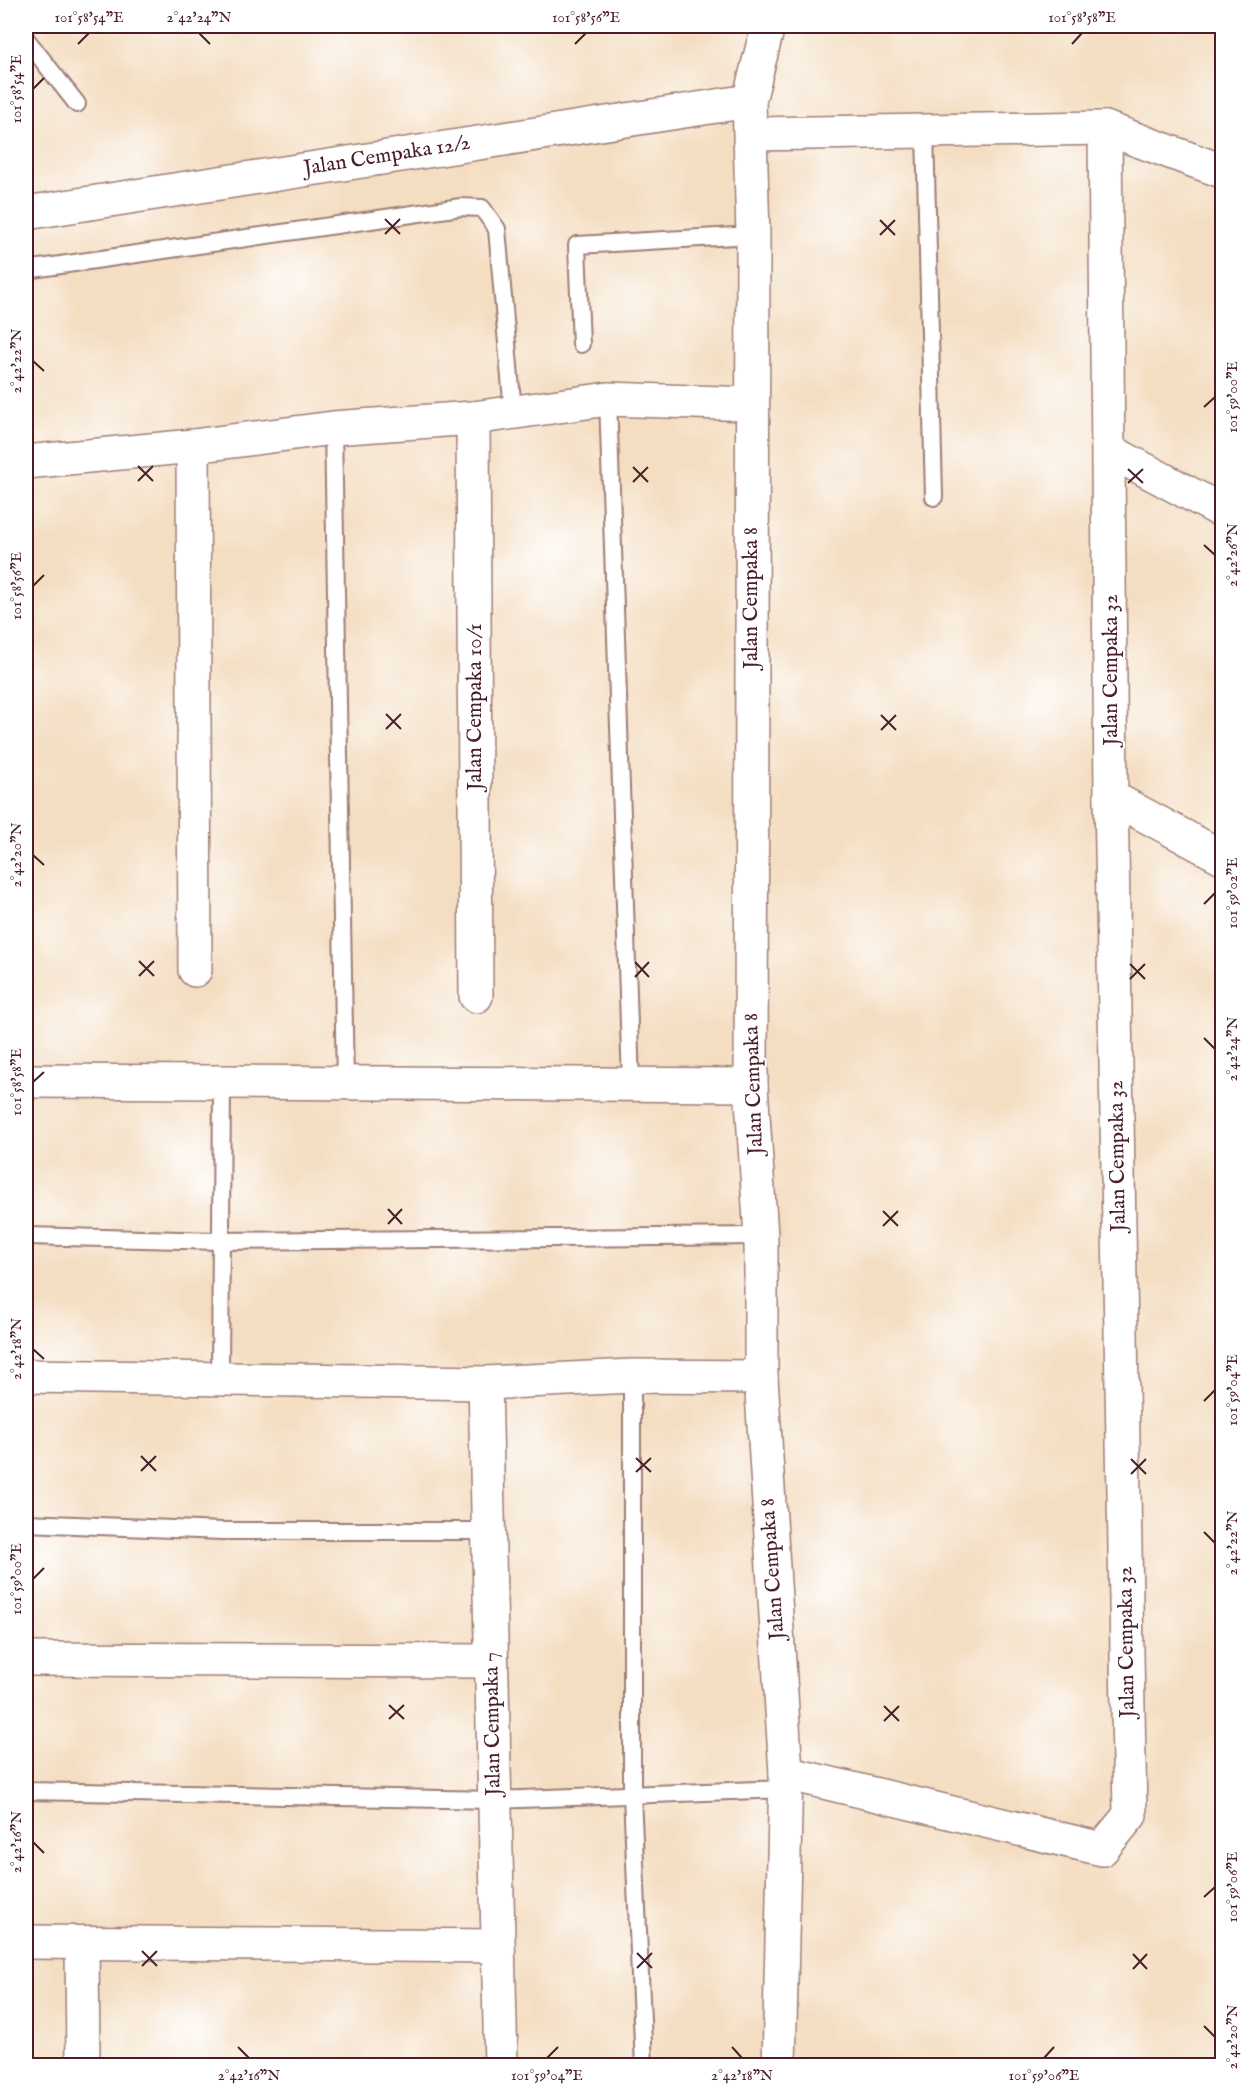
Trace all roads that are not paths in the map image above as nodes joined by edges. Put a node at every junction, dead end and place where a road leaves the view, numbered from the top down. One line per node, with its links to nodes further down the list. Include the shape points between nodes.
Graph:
1 (768, 26): 3 (street)
2 (26, 39): 4 (lane)
3 (748, 101): 7 (street, Jalan Cempaka 8); 9 (street, Jalan Cempaka 12/2)
4 (77, 104)
5 (1105, 128): 6 (street); 8 (street); 19 (street, Jalan Cempaka 32)
6 (925, 131): 7 (street); 21 (lane)
7 (751, 134): 10 (street, Jalan Cempaka 8)
8 (1222, 171)
9 (26, 213)
10 (753, 235): 12 (lane, via 577,245); 14 (street, Jalan Cempaka 8)
11 (26, 270): 15 (lane, via 461,207 482,208 497,229)
12 (581, 344)
13 (608, 399): 14 (street); 15 (street); 30 (lane)
14 (751, 404): 31 (street, Jalan Cempaka 8)
15 (513, 412): 16 (street)
16 (473, 418): 17 (street); 26 (street, Jalan Cempaka 10/1)
17 (333, 428): 18 (street); 29 (lane)
18 (193, 446): 20 (street); 25 (street)
19 (1110, 451): 22 (street); 23 (street, Jalan Cempaka 32)
20 (26, 462)
21 (934, 497)
22 (1222, 511)
23 (1111, 797): 24 (street); 44 (street, Jalan Cempaka 32, via 1130,1815 1102,1849)
24 (1222, 857)
25 (195, 970)
26 (477, 996)
27 (26, 1081): 28 (street)
28 (222, 1083): 29 (street); 34 (lane)
29 (345, 1083): 30 (street)
30 (631, 1084): 31 (street)
31 (751, 1084): 33 (street, Jalan Cempaka 8)
32 (26, 1236): 34 (lane)
33 (761, 1236): 34 (lane); 37 (street, Jalan Cempaka 8)
34 (220, 1241): 38 (lane)
35 (26, 1376): 38 (street)
36 (632, 1376): 37 (street); 39 (street); 46 (lane)
37 (761, 1377): 44 (street, Jalan Cempaka 8)
38 (220, 1379): 39 (street)
39 (485, 1383): 41 (street, Jalan Cempaka 7)
40 (26, 1523): 41 (lane, via 222,1532)
41 (489, 1531): 43 (street, Jalan Cempaka 7)
42 (26, 1659): 43 (street)
43 (491, 1661): 47 (street, Jalan Cempaka 7)
44 (785, 1781): 46 (lane); 54 (street, Jalan Cempaka 8)
45 (26, 1791): 47 (lane)
46 (632, 1795): 47 (lane); 53 (lane)
47 (495, 1800): 50 (street, Jalan Cempaka 7)
48 (26, 1942): 49 (street)
49 (82, 1943): 50 (street); 51 (street)
50 (498, 1946): 52 (street, Jalan Cempaka 7)
51 (83, 2066)
52 (501, 2066)
53 (644, 2066)
54 (779, 2066)

